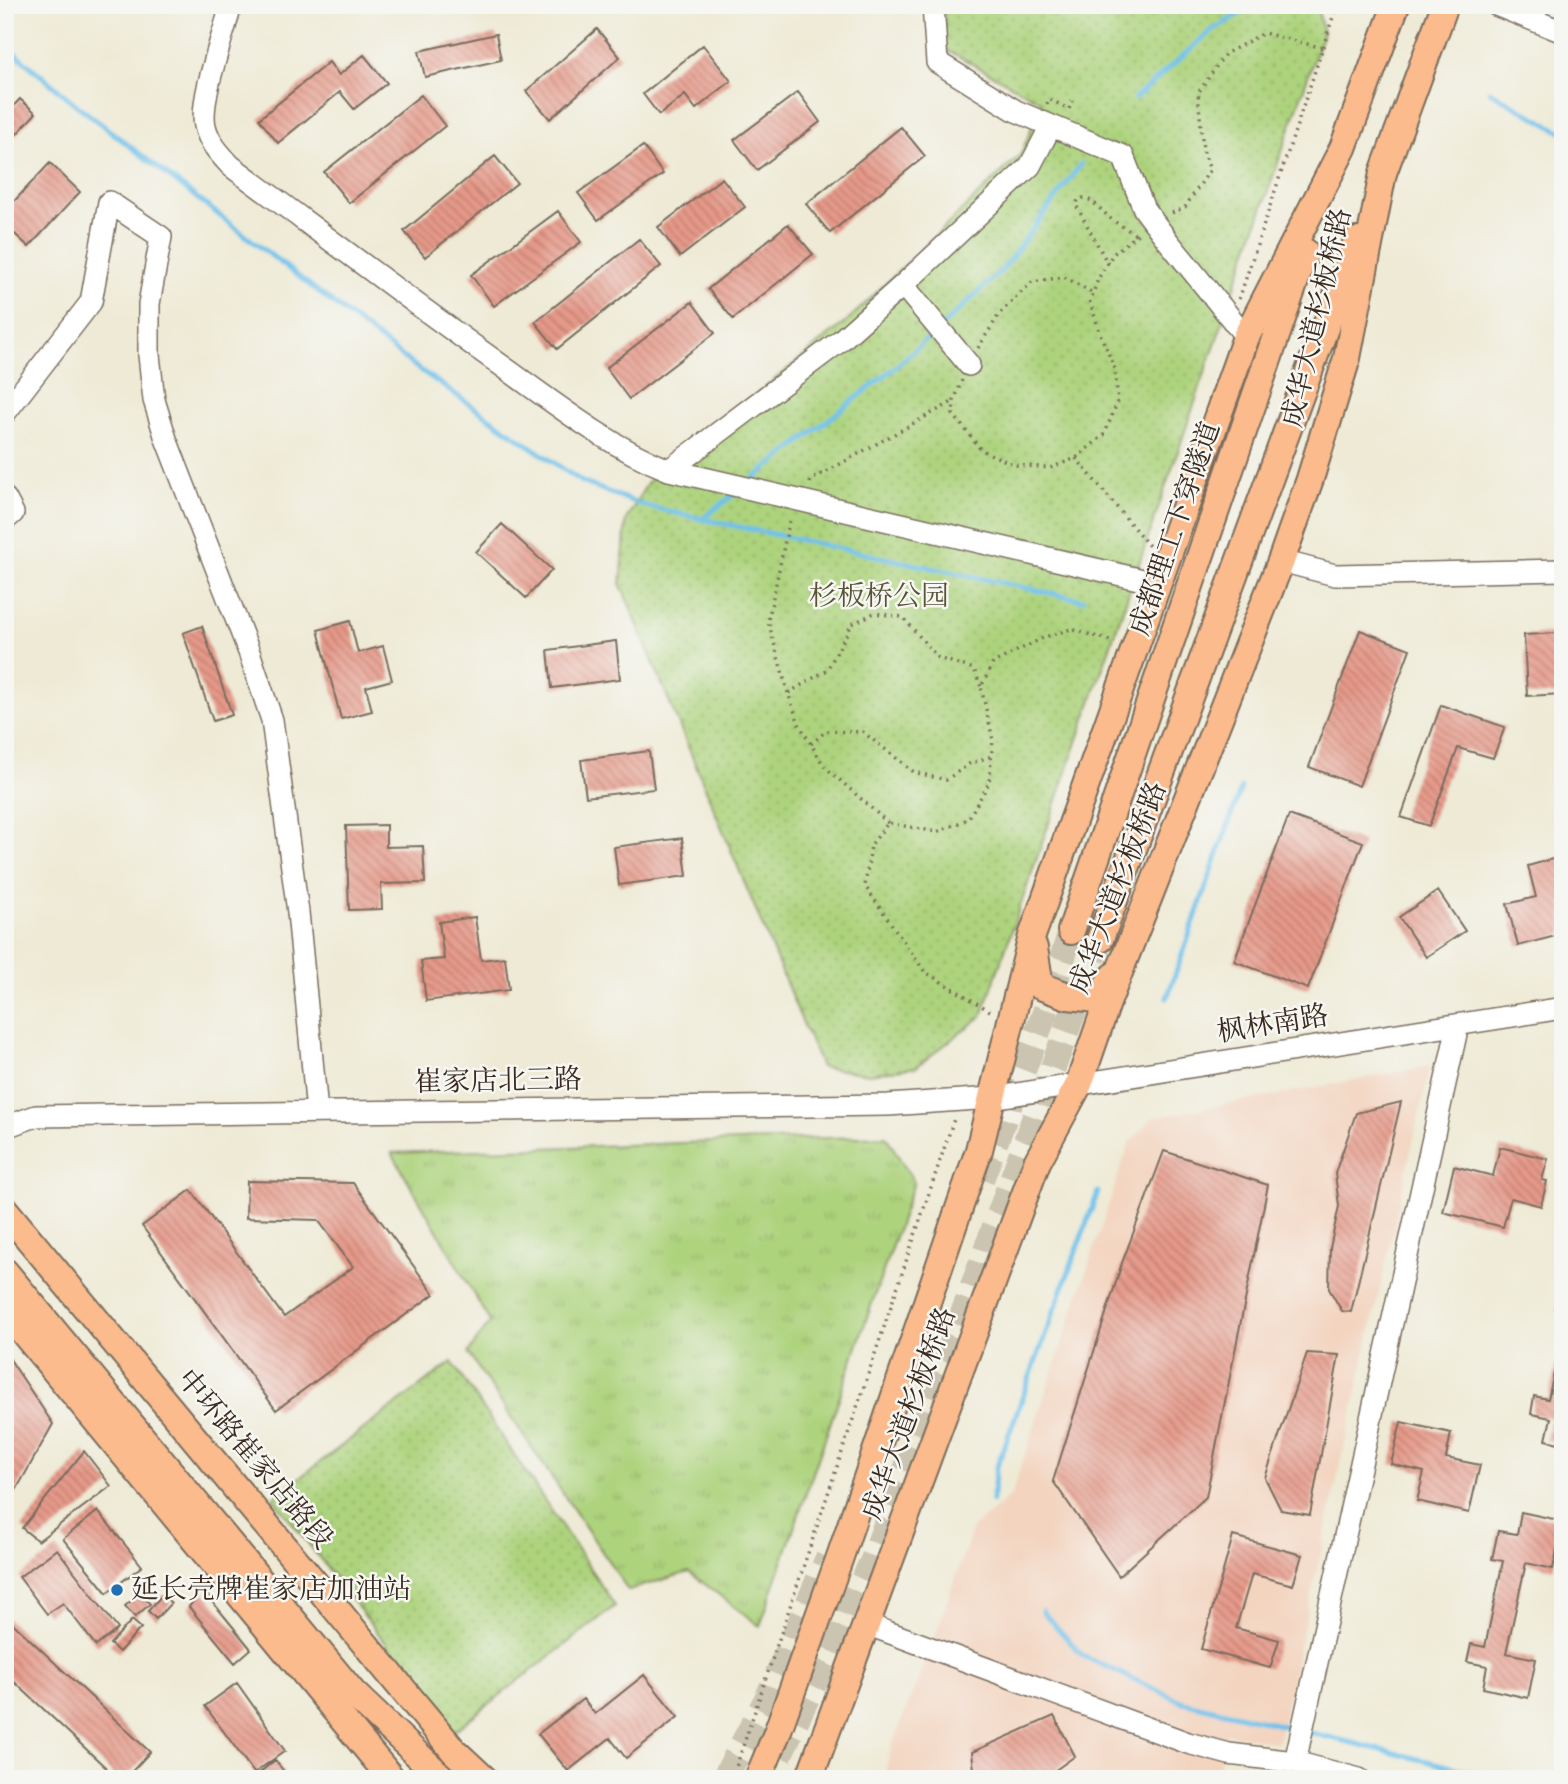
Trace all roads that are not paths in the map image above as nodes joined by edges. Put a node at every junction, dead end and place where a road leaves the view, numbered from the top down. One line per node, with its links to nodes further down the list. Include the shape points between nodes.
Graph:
1 (232, 5): 14 (street, via 204,106 204,124 217,152 414,302 607,440)
2 (933, 5): 7 (street, via 937,62 1016,111)
3 (1396, 5): 8 (main road, 成华大道杉板桥路)
4 (1445, 5): 9 (main road, 成华大道杉板桥路)
5 (1496, 5): 6 (street)
6 (1563, 32)
7 (1051, 126): 10 (street, via 1030,166); 11 (street, via 1122,156 1144,209)
8 (1343, 148): 11 (main road, 成华大道杉板桥路); 20 (main road, 成都理工下穿隧道)
9 (1382, 173): 17 (main road, 成华大道杉板桥路, via 1346,358); 22 (main road)
10 (910, 293): 12 (street); 14 (street)
11 (1247, 337): 19 (main road, 成华大道杉板桥路)
12 (969, 365)
13 (5, 413): 28 (street, via 91,302 109,202 161,237 149,304 154,400 272,720 298,912)
14 (669, 470): 19 (street)
15 (5, 498): 16 (street, via 13,513)
16 (5, 520)
17 (1281, 561): 18 (street, via 1335,575); 23 (main road, 成华大道杉板桥路)
18 (1563, 570)
19 (1158, 585): 21 (main road, 成华大道杉板桥路)
20 (1071, 930)
21 (1032, 936): 23 (main road, via 1040,986 1068,996 1097,999); 27 (main road, 成华大道杉板桥路)
22 (1100, 939)
23 (1122, 966): 26 (main road, 成华大道杉板桥路)
24 (1563, 1008): 25 (street, 枫林南路)
25 (1458, 1024): 26 (street, 枫林南路); 35 (street)
26 (1079, 1084): 27 (street, 枫林南路); 34 (main road, 成华大道杉板桥路, via 1037,1162)
27 (992, 1098): 28 (street, 崔家店北三路, via 888,1105); 39 (main road, 成华大道杉板桥路, via 979,1150 841,1554)
28 (317, 1112): 29 (street, 崔家店北三路, via 36,1116)
29 (5, 1127)
30 (5, 1210): 38 (main road, 中环路崔家店路段)
31 (5, 1233): 38 (main road, via 339,1640 404,1711)
32 (5, 1272): 37 (main road, via 353,1693)
33 (5, 1310): 36 (main road)
34 (866, 1624): 35 (street, via 1188,1743 1229,1754); 40 (main road, 成华大道杉板桥路)
35 (1297, 1752): 41 (street)
36 (392, 1779)
37 (443, 1779)
38 (482, 1779)
39 (758, 1779)
40 (809, 1779)
41 (1359, 1779)

